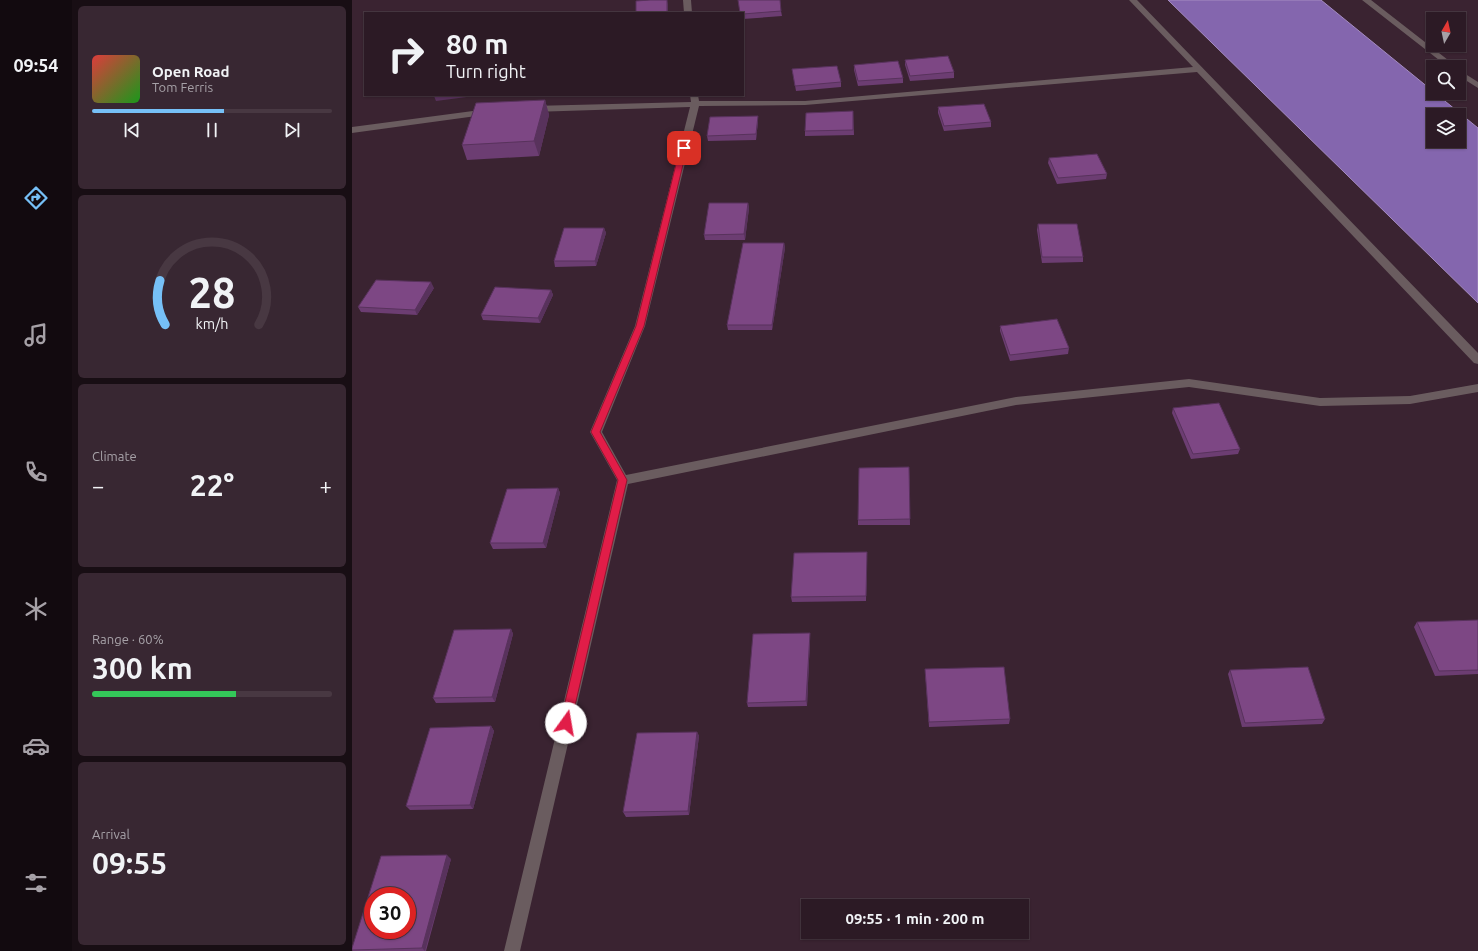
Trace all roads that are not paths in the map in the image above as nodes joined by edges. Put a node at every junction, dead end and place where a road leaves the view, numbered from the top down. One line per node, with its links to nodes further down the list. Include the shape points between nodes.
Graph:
1 (687, 0): 4 (street)
2 (1133, 0): 6 (street)
3 (1366, 0): 5 (street)
4 (688, 12)
5 (1444, 60)
6 (1199, 69): 9 (street, via 805,103); 13 (street)
7 (1466, 77): 8 (street)
8 (1478, 86)
9 (694, 99): 10 (street); 15 (street, via 640,326 596,432)
10 (525, 109)
11 (494, 112): 12 (street)
12 (352, 130)
13 (1478, 360)
14 (1478, 388): 15 (street, via 1410,400 1320,402 1189,384 1016,401)
15 (623, 480): 16 (street)
16 (512, 951)

